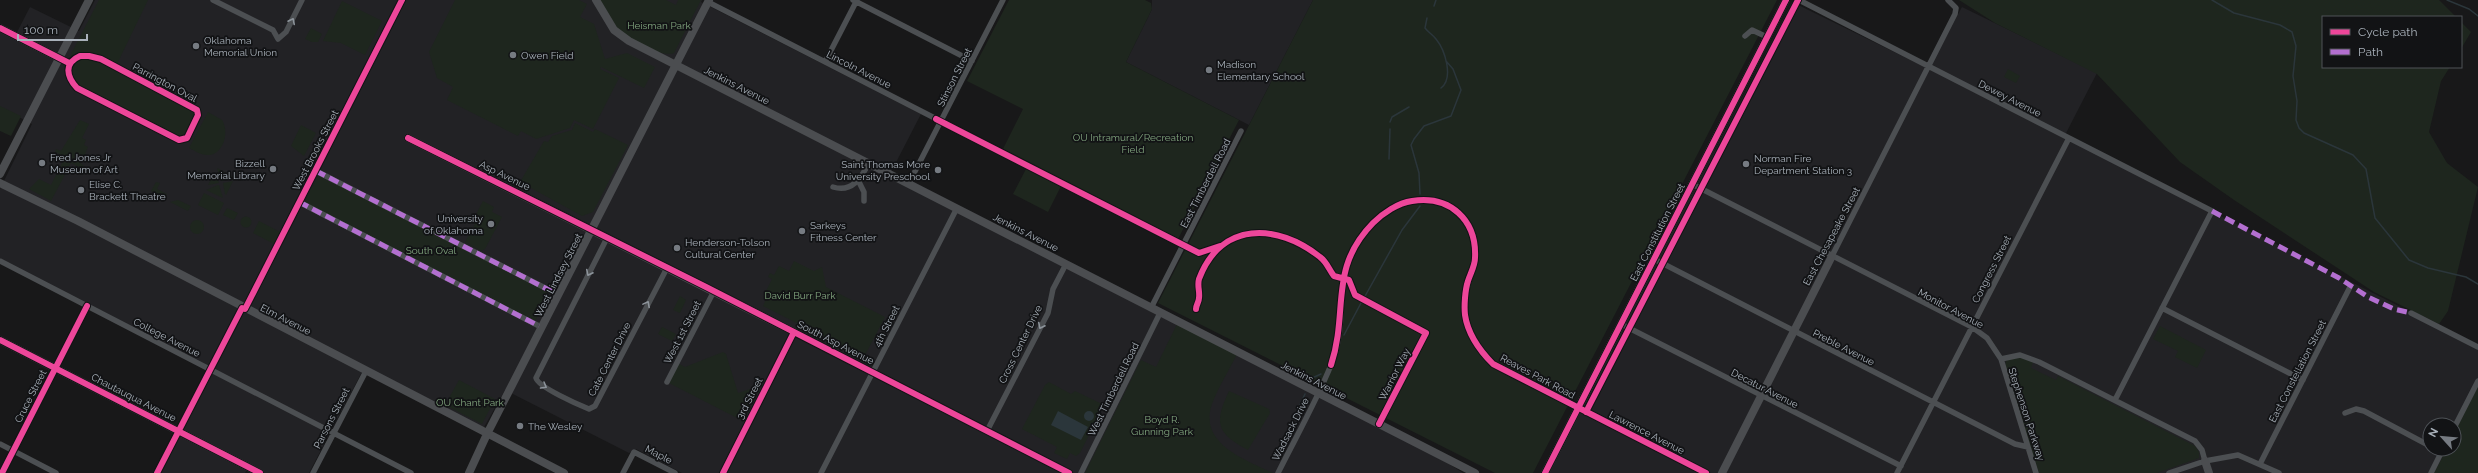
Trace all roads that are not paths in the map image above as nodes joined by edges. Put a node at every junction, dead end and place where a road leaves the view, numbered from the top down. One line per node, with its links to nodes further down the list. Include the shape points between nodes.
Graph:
1 (214, 0): 2 (street, one-way to 2, via 273,30 278,39 286,32)
2 (302, 0)
3 (402, 0): 27 (street, West Brooks Street)
4 (596, 0): 19 (street, Jenkins Avenue, via 617,32)
5 (1003, 0): 16 (street, Stinson Street)
6 (1786, 0): 14 (street, East Constitution Street)
7 (1799, 0): 20 (street, Dewey Avenue)
8 (1948, 0): 20 (street, East Chesapeake Street, via 1956,8 1955,14)
9 (87, 1): 15 (street)
10 (709, 1): 17 (street, Lincoln Avenue); 19 (street, West Lindsey Street)
11 (855, 1): 16 (street); 17 (street)
12 (0, 28): 15 (street)
13 (1745, 36): 14 (street, via 1752,30)
14 (1767, 37): 32 (street, East Constitution Street)
15 (59, 58): 18 (street); 28 (street)
16 (972, 61): 21 (street, Stinson Street)
17 (825, 62): 21 (street, Lincoln Avenue)
18 (69, 63): 18 (street, Parrington Oval, via 70,79 80,90 179,140 187,138 198,115 195,108 96,57 80,56)
19 (677, 65): 26 (street, Jenkins Avenue); 37 (street, West Lindsey Street)
20 (1929, 66): 24 (street, Dewey Avenue); 39 (street, East Chesapeake Street)
21 (941, 122): 25 (street, Lincoln Avenue); 31 (street, Stinson Street)
22 (1241, 131): 49 (street, East Timberdell Road)
23 (408, 138): 37 (street, Asp Avenue)
24 (2069, 138): 50 (street, Dewey Avenue, via 2212,211); 55 (street, Congress Street)
25 (1001, 152)
26 (869, 163): 29 (street); 31 (street, Jenkins Avenue)
27 (316, 170): 35 (street, West Brooks Street); 46 (street)
28 (0, 174)
29 (859, 182): 33 (street, via 846,188); 34 (street, via 864,192)
30 (0, 183): 48 (street, Elm Avenue)
31 (909, 183): 36 (street, Jenkins Avenue)
32 (1692, 184): 39 (street, Monitor Avenue); 40 (street, East Constitution Street)
33 (833, 187)
34 (864, 200)
35 (299, 202): 48 (street, West Brooks Street); 54 (street)
36 (957, 208): 42 (street, Jenkins Avenue); 65 (street, 4th Street)
37 (592, 231): 38 (street, South Asp Avenue); 80 (street, West Lindsey Street)
38 (607, 238): 43 (street, South Asp Avenue); 43 (street, Cate Center Drive, one-way to 43, via 536,378 540,384 560,395 589,409 595,406)
39 (1832, 256): 55 (street, Monitor Avenue); 56 (street, East Chesapeake Street)
40 (1654, 259): 53 (street, East Constitution Street); 56 (street, Preble Avenue)
41 (0, 262): 47 (street, College Avenue)
42 (1066, 264): 49 (street, Jenkins Avenue); 77 (street, Cross Center Drive, one-way to 77, via 1053,289 1048,313)
43 (667, 268): 45 (street, South Asp Avenue)
44 (2350, 287): 66 (street, East Constellation Street)
45 (714, 291): 57 (street, South Asp Avenue); 68 (street, West 1st Street)
46 (555, 293)
47 (87, 306): 62 (street, Cruce Street); 63 (street, College Avenue)
48 (243, 308): 63 (street, West Brooks Street); 64 (street, Elm Avenue)
49 (1151, 308): 51 (street, Jenkins Avenue)
50 (2162, 308): 66 (street); 71 (street)
51 (1160, 313): 69 (street, Jenkins Avenue); 103 (street, West Timberdell Road)
52 (2411, 313): 60 (street)
53 (1621, 324): 70 (street, Decatur Avenue); 73 (street, East Constitution Street)
54 (539, 326)
55 (1972, 327): 61 (street, Monitor Avenue, via 1987,338); 72 (street, Congress Street)
56 (1794, 331): 70 (street, East Chesapeake Street); 72 (street, Preble Avenue)
57 (794, 332): 65 (street, South Asp Avenue); 100 (street, 3rd Street)
58 (1426, 333): 76 (street, Warrior Way)
59 (0, 340): 62 (street, Chautauqua Avenue)
60 (2478, 347)
61 (2001, 359): 71 (street, via 2020,355 2030,358); 83 (street, Stephenson Parkway)
62 (56, 368): 78 (street, Chautauqua Avenue); 84 (street, Cruce Street)
63 (210, 370): 78 (street, West Brooks Street); 79 (street, College Avenue)
64 (366, 371): 79 (street, Parsons Street); 80 (street, Elm Avenue)
65 (873, 372): 77 (street, South Asp Avenue); 101 (street, 4th Street)
66 (2303, 380): 87 (street, East Constellation Street)
67 (2478, 381): 75 (street)
68 (667, 382)
69 (1318, 393): 73 (street, Reaves Park Road, via 1335,352 1342,279 1351,252 1360,236 1378,218 1408,202 1426,199 1440,201 1455,210 1469,225 1474,236 1475,260 1467,283 1465,314 1473,339 1482,353 1502,370); 76 (street, Jenkins Avenue); 104 (street, Wadsack Drive)
70 (1760, 396): 89 (street, Decatur Avenue); 109 (street, East Chesapeake Street)
71 (2115, 400): 86 (street, via 2195,442 2202,450)
72 (1933, 402): 83 (street, Preble Avenue, via 2015,444); 89 (street, Congress Street)
73 (1578, 408): 107 (street, East Constitution Street); 108 (street, Lawrence Avenue)
74 (2345, 413): 81 (street, via 2364,411)
75 (2460, 417)
76 (1379, 424): 88 (street, Jenkins Avenue)
77 (987, 430): 102 (street, South Asp Avenue)
78 (179, 432): 92 (street, West Brooks Street); 93 (street, Chautauqua Avenue)
79 (333, 433): 94 (street, Parsons Street); 95 (street, College Avenue)
80 (487, 434): 96 (street, West Lindsey Street); 97 (street, Elm Avenue)
81 (2422, 442)
82 (0, 444): 84 (street)
83 (2028, 447): 111 (street, Stephenson Parkway)
84 (13, 451): 90 (street, Cruce Street); 91 (street)
85 (2438, 457): 115 (street)
86 (2205, 461): 87 (street, via 2238,455); 112 (street); 113 (street)
87 (2260, 464): 114 (street)
88 (1461, 466): 105 (street, Jenkins Avenue); 106 (street, Jenkins Avenue)
89 (1901, 466): 110 (street, Congress Street)
90 (2, 473)
91 (56, 473)
92 (157, 473)
93 (260, 473)
94 (313, 473)
95 (411, 473)
96 (469, 473)
97 (564, 473)
98 (623, 473): 99 (street, Maple, via 634,452)
99 (675, 473)
100 (723, 473)
101 (821, 473)
102 (1068, 473)
103 (1081, 473)
104 (1278, 473)
105 (1470, 473)
106 (1475, 473)
107 (1545, 473)
108 (1706, 473)
109 (1722, 473)
110 (1897, 473)
111 (2036, 473)
112 (2169, 473)
113 (2209, 473)
114 (2279, 473)
115 (2431, 473)

